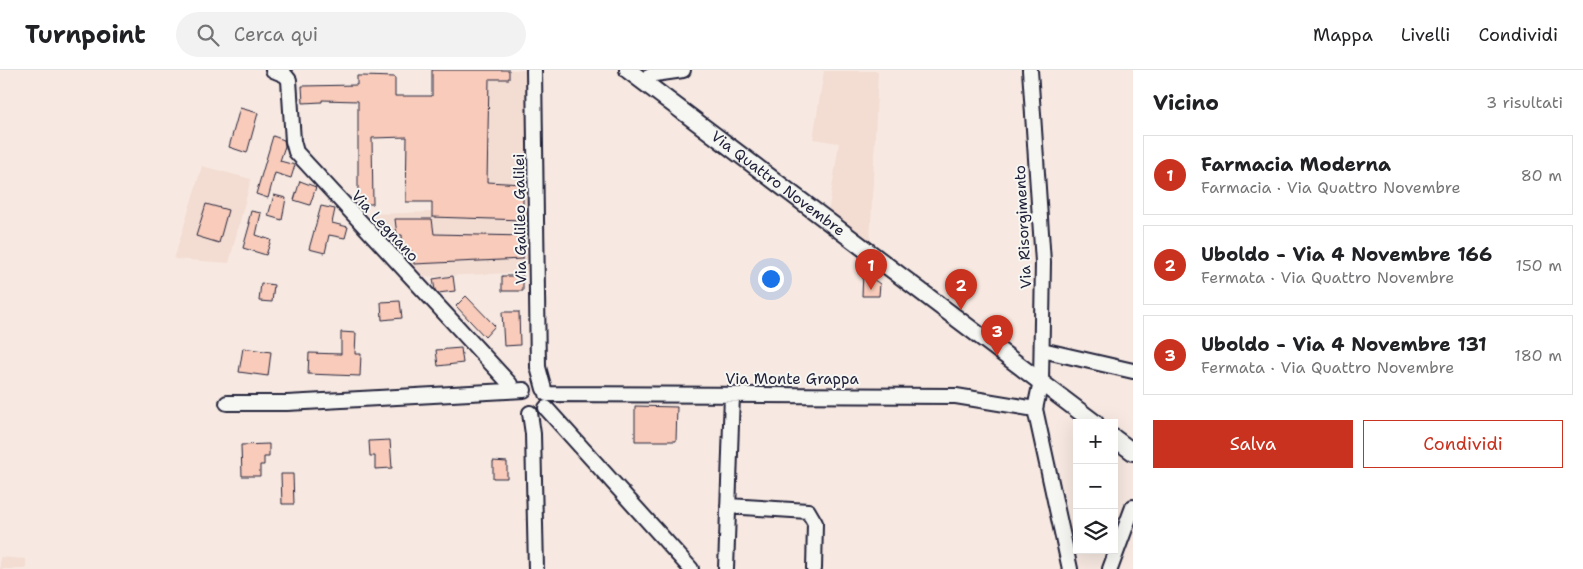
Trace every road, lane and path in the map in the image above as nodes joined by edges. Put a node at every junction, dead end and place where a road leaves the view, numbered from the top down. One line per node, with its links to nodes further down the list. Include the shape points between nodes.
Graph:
1 (273, 70): 11 (street, Via Legnano, via 289,80 296,152 510,384)
2 (534, 70): 11 (street, Via Galileo Galilei, via 538,367)
3 (628, 70): 6 (main road, Via Quattro Novembre)
4 (683, 70): 6 (street, via 655,74)
5 (1030, 70): 7 (street, Via Risorgimento, via 1043,262)
6 (642, 80): 9 (main road, Via Quattro Novembre)
7 (1042, 350): 8 (street); 9 (street, Via Risorgimento)
8 (1133, 371)
9 (1041, 381): 13 (street, Via Risorgimento); 14 (main road, Via Quattro Novembre)
10 (732, 395): 11 (street, Via Monte Grappa); 13 (street, Via Monte Grappa, via 956,396); 17 (street)
11 (534, 398): 12 (street, Via Monte Grappa); 19 (street, Via Galileo Galilei); 20 (street, Via Legnano)
12 (227, 403)
13 (1035, 409): 23 (street)
14 (1090, 419)
15 (1118, 441): 16 (main road)
16 (1133, 452)
17 (728, 506): 21 (street); 22 (street, via 808,511 815,523)
18 (1133, 507): 24 (street)
19 (536, 569)
20 (691, 569)
21 (726, 569)
22 (814, 569)
23 (1070, 569)
24 (1110, 569)

